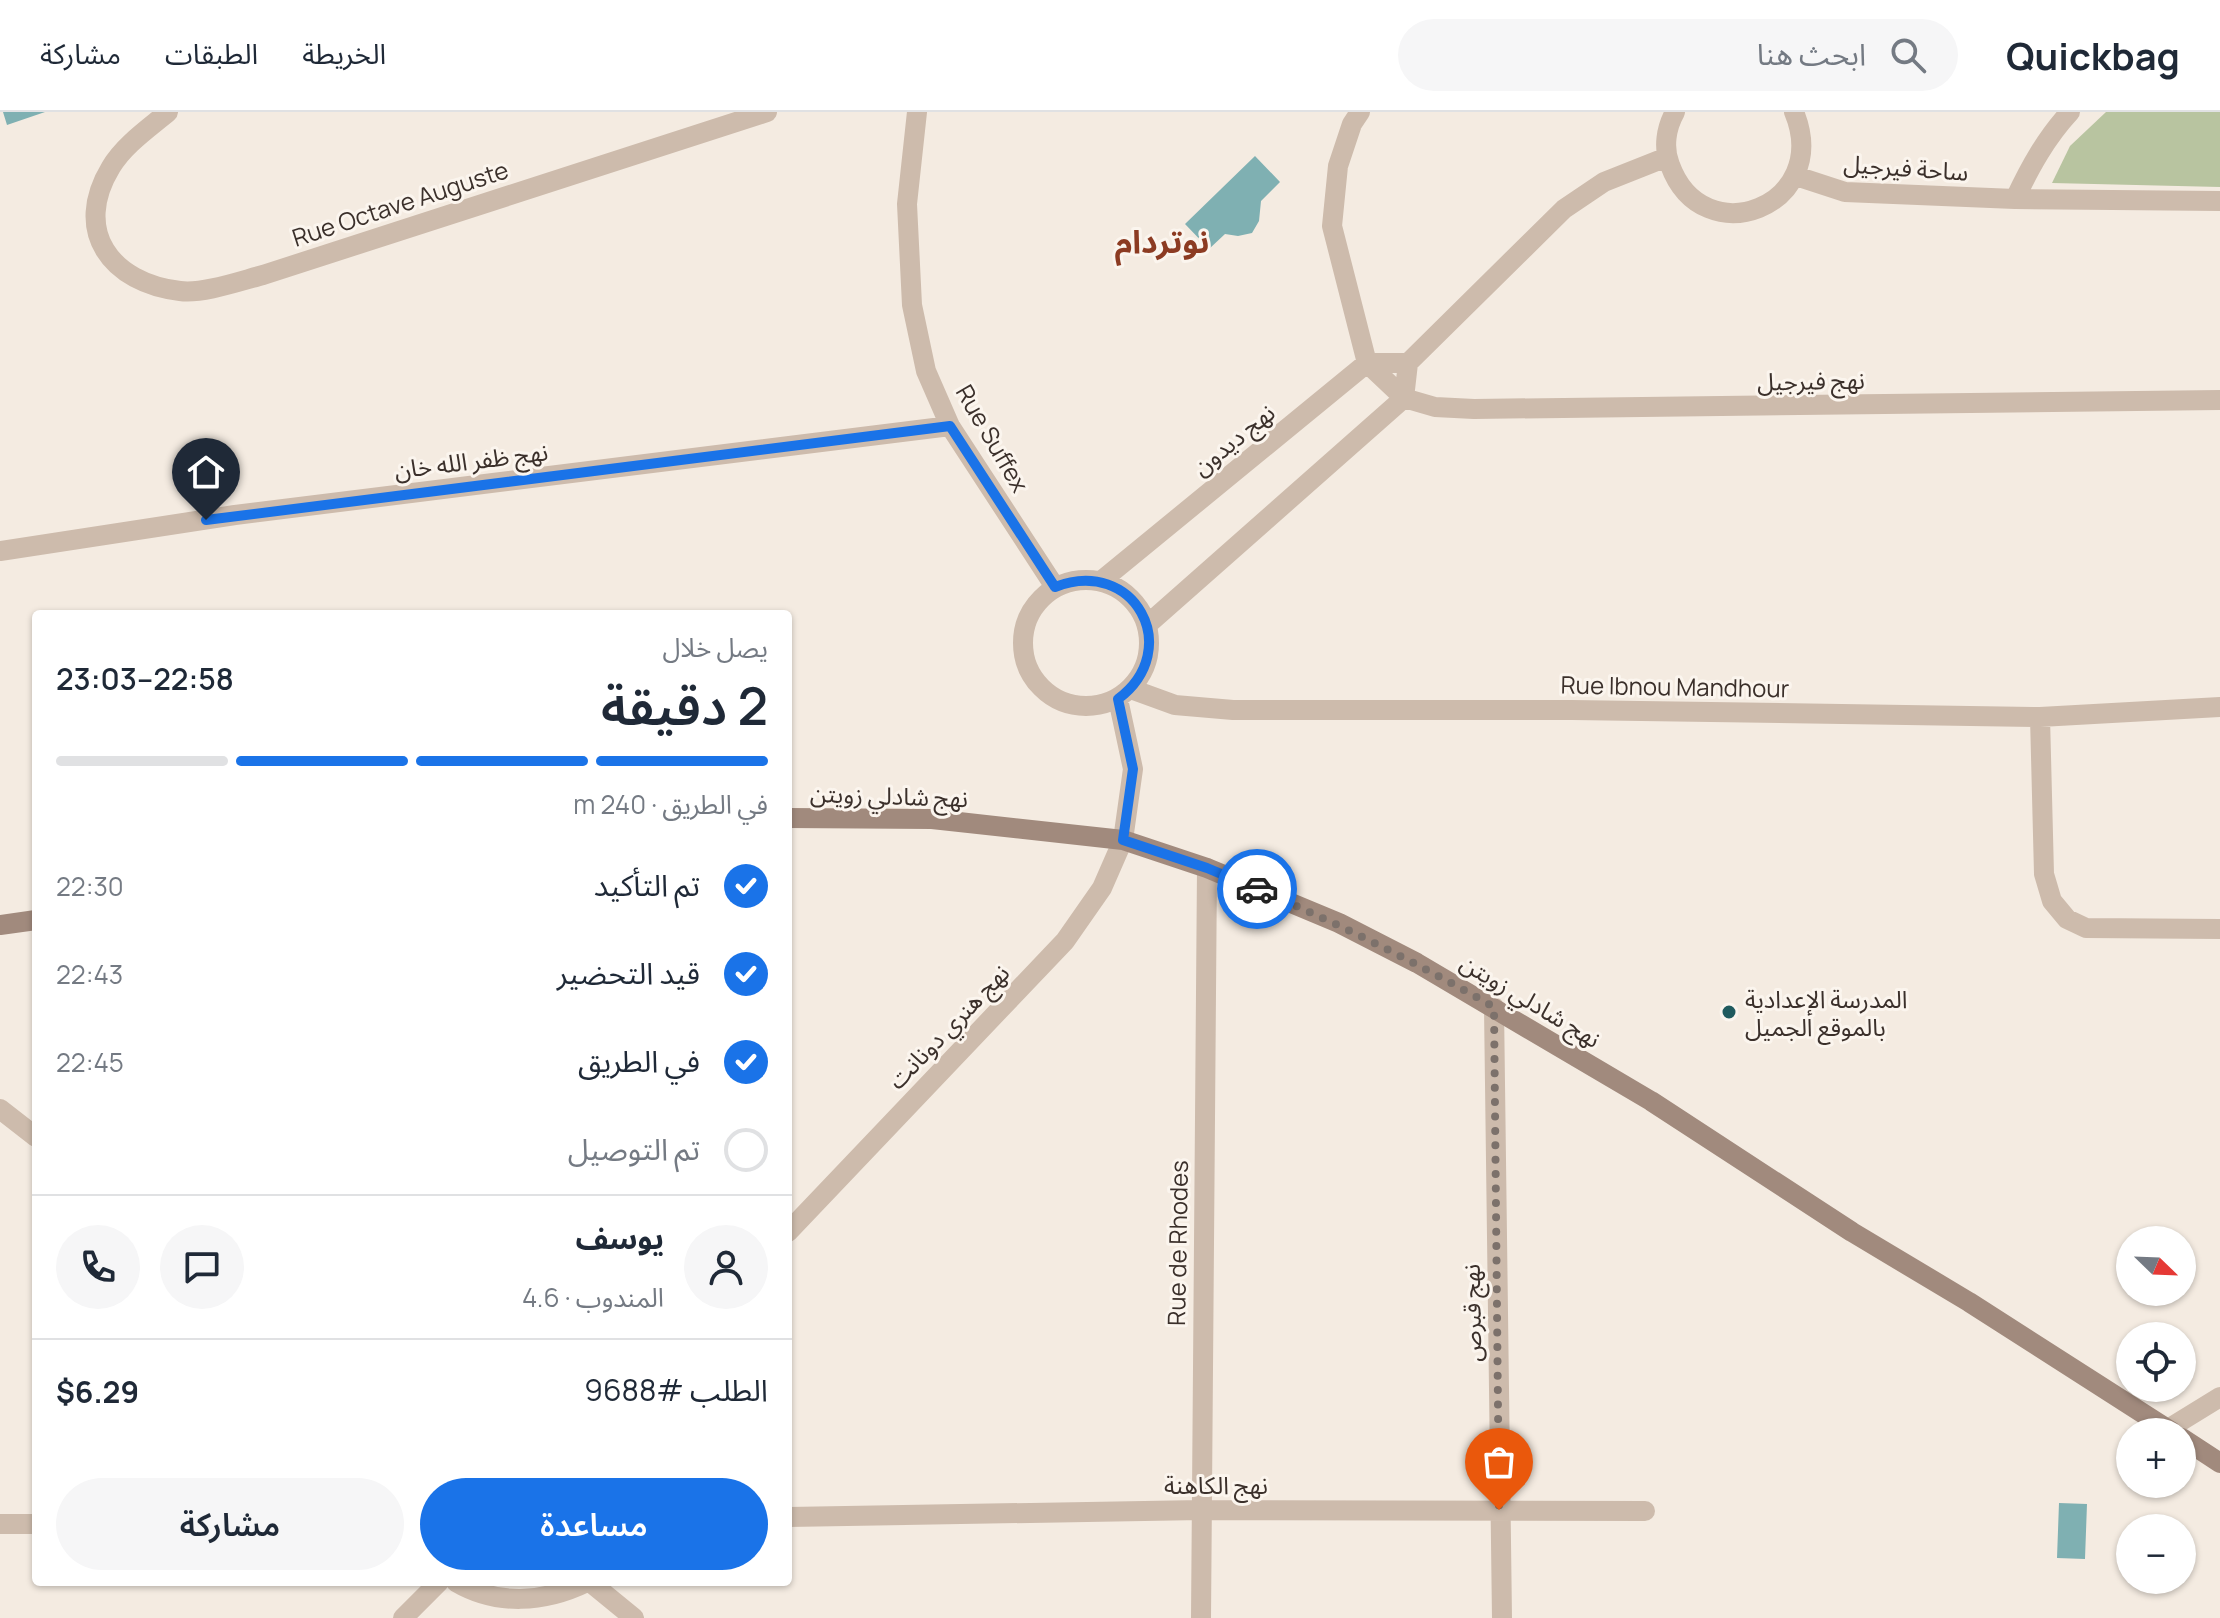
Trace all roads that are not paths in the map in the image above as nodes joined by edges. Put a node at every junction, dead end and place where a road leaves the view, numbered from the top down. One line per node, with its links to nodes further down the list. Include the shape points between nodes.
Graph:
1 (168, 112): 2 (street, Rue Octave Auguste, via 112,165 95,202 97,233 111,260 140,282 182,292 263,275)
2 (767, 112)
3 (917, 112): 16 (street, Rue Suffex, via 907,204 912,305 926,371)
4 (1360, 112): 12 (street, via 1338,166 1332,226)
5 (1675, 112): 8 (street, via 1666,138)
6 (1794, 112): 9 (street, via 1802,131)
7 (2070, 112): 10 (street, via 2052,132)
8 (1667, 157): 9 (street, via 1689,197 1732,214 1772,203); 13 (street, via 1604,182 1564,209)
9 (1796, 176): 10 (street, ساحة فيرجيل, via 1845,192)
10 (2015, 199): 11 (street, ساحة فيرجيل)
11 (2220, 201)
12 (1367, 363): 13 (street); 14 (street); 18 (street, نهج ديدون)
13 (1408, 363): 14 (street)
14 (1404, 398): 15 (street, نهج فيرجيل, via 1435,407 1474,409); 20 (street)
15 (2220, 400)
16 (950, 426): 17 (street, نهج ظفر الله خان, via 235,515); 19 (street, Rue Suffex)
17 (0, 551)
18 (1101, 581): 19 (street); 20 (street, via 1138,605)
19 (1055, 587): 21 (street, via 1039,600 1023,635 1030,675 1059,702 1078,707 1099,706)
20 (1147, 625): 21 (street, via 1150,648 1144,670)
21 (1124, 694): 23 (street, Rue Ibnou Mandhour, via 1233,710); 25 (street, نهج هنري دونانت, via 1133,769)
22 (2220, 707): 23 (street, Rue Ibnou Mandhour)
23 (2040, 717): 29 (street, via 2044,874 2052,901 2067,919 2086,928)
24 (792, 818): 25 (street, نهج شادلي زويتن, via 932,819)
25 (1123, 840): 26 (street, نهج شادلي زويتن); 33 (street, نهج هنري دونانت, via 1102,888 1065,941)
26 (1207, 868): 30 (street, نهج شادلي زويتن, via 1339,923); 39 (street, Rue de Rhodes)
27 (32, 921): 28 (street)
28 (0, 925)
29 (2220, 929)
30 (1494, 1007): 35 (street, نهج شادلي زويتن); 40 (street, نهج قبرص)
31 (0, 1109): 32 (street)
32 (32, 1134)
33 (792, 1228)
34 (2220, 1397): 36 (street)
35 (2151, 1418)
36 (2193, 1418)
37 (2196, 1447): 38 (street, نهج شادلي زويتن)
38 (2220, 1463)
39 (1201, 1510): 40 (street, نهج الكاهنة); 42 (street, نهج الكاهنة); 52 (street, Rue de Rhodes)
40 (1499, 1510): 41 (street, نهج الكاهنة); 53 (street, نهج قبرص)
41 (1645, 1511)
42 (792, 1517)
43 (0, 1524): 44 (street)
44 (32, 1524)
45 (435, 1586): 50 (street)
46 (463, 1586): 49 (street)
47 (579, 1586): 49 (street)
48 (593, 1586): 51 (street)
49 (523, 1609)
50 (403, 1618)
51 (634, 1618)
52 (1201, 1618)
53 (1502, 1618)

